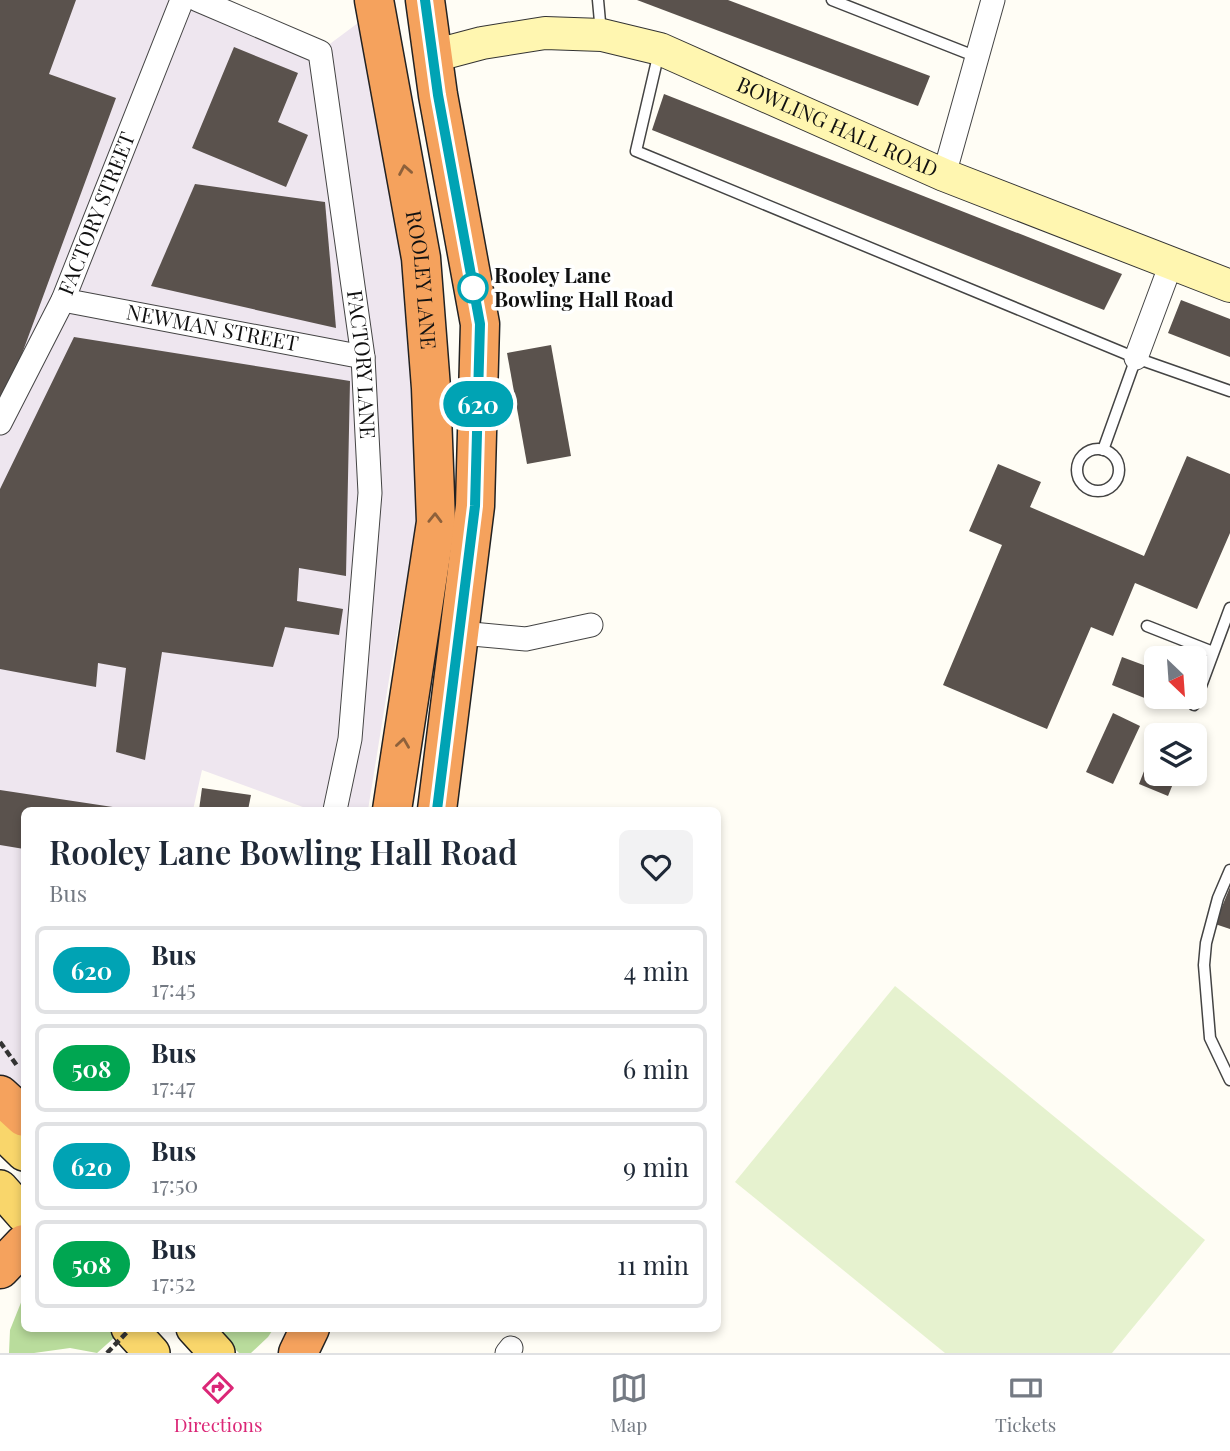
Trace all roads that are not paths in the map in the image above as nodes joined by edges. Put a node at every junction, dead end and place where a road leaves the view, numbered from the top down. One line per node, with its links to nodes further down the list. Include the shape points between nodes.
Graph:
1 (374, 0): 27 (highway, ROOLEY LANE, one-way to 1, via 436,522 421,258)
2 (425, 0): 9 (highway)
3 (598, 0): 7 (lane)
4 (832, 0): 10 (lane)
5 (993, 0): 10 (street)
6 (197, 1): 14 (street, FACTORY STREET); 15 (street, FACTORY LANE, via 320,52)
7 (602, 35): 8 (street, BOWLING HALL ROAD); 9 (street, BOWLING HALL ROAD, via 545,33)
8 (660, 49): 11 (street, BOWLING HALL ROAD); 16 (lane, via 636,151)
9 (433, 56): 23 (highway, via 480,324 475,506)
10 (977, 57): 11 (street)
11 (944, 175): 12 (street, BOWLING HALL ROAD)
12 (1171, 264): 13 (street, BOWLING HALL ROAD); 16 (street)
13 (1230, 286)
14 (63, 300): 15 (street, NEWMAN STREET); 18 (street, FACTORY STREET)
15 (363, 357): 26 (street, FACTORY LANE, via 370,493 350,739)
16 (1136, 358): 17 (lane); 19 (lane)
17 (1230, 391)
18 (0, 424)
19 (1103, 450)
20 (1230, 608): 24 (lane)
21 (591, 625): 23 (street, via 526,639)
22 (1147, 626): 24 (lane)
23 (461, 633): 28 (highway)
24 (1213, 652): 25 (lane)
25 (1208, 666)
26 (336, 807)
27 (392, 807)
28 (437, 807)
29 (1230, 870): 30 (lane, via 1218,898 1204,965 1210,1038)
30 (1230, 1080)
31 (0, 1095): 32 (highway)
32 (21, 1114)
33 (0, 1130): 34 (main road)
34 (21, 1150)
35 (0, 1188): 36 (main road)
36 (21, 1211)
37 (21, 1247): 38 (highway)
38 (0, 1269)
39 (134, 1332): 43 (main road)
40 (198, 1332): 44 (main road)
41 (310, 1332): 45 (highway)
42 (312, 1332): 46 (main road)
43 (152, 1353)
44 (217, 1353)
45 (298, 1353)
46 (314, 1353)

